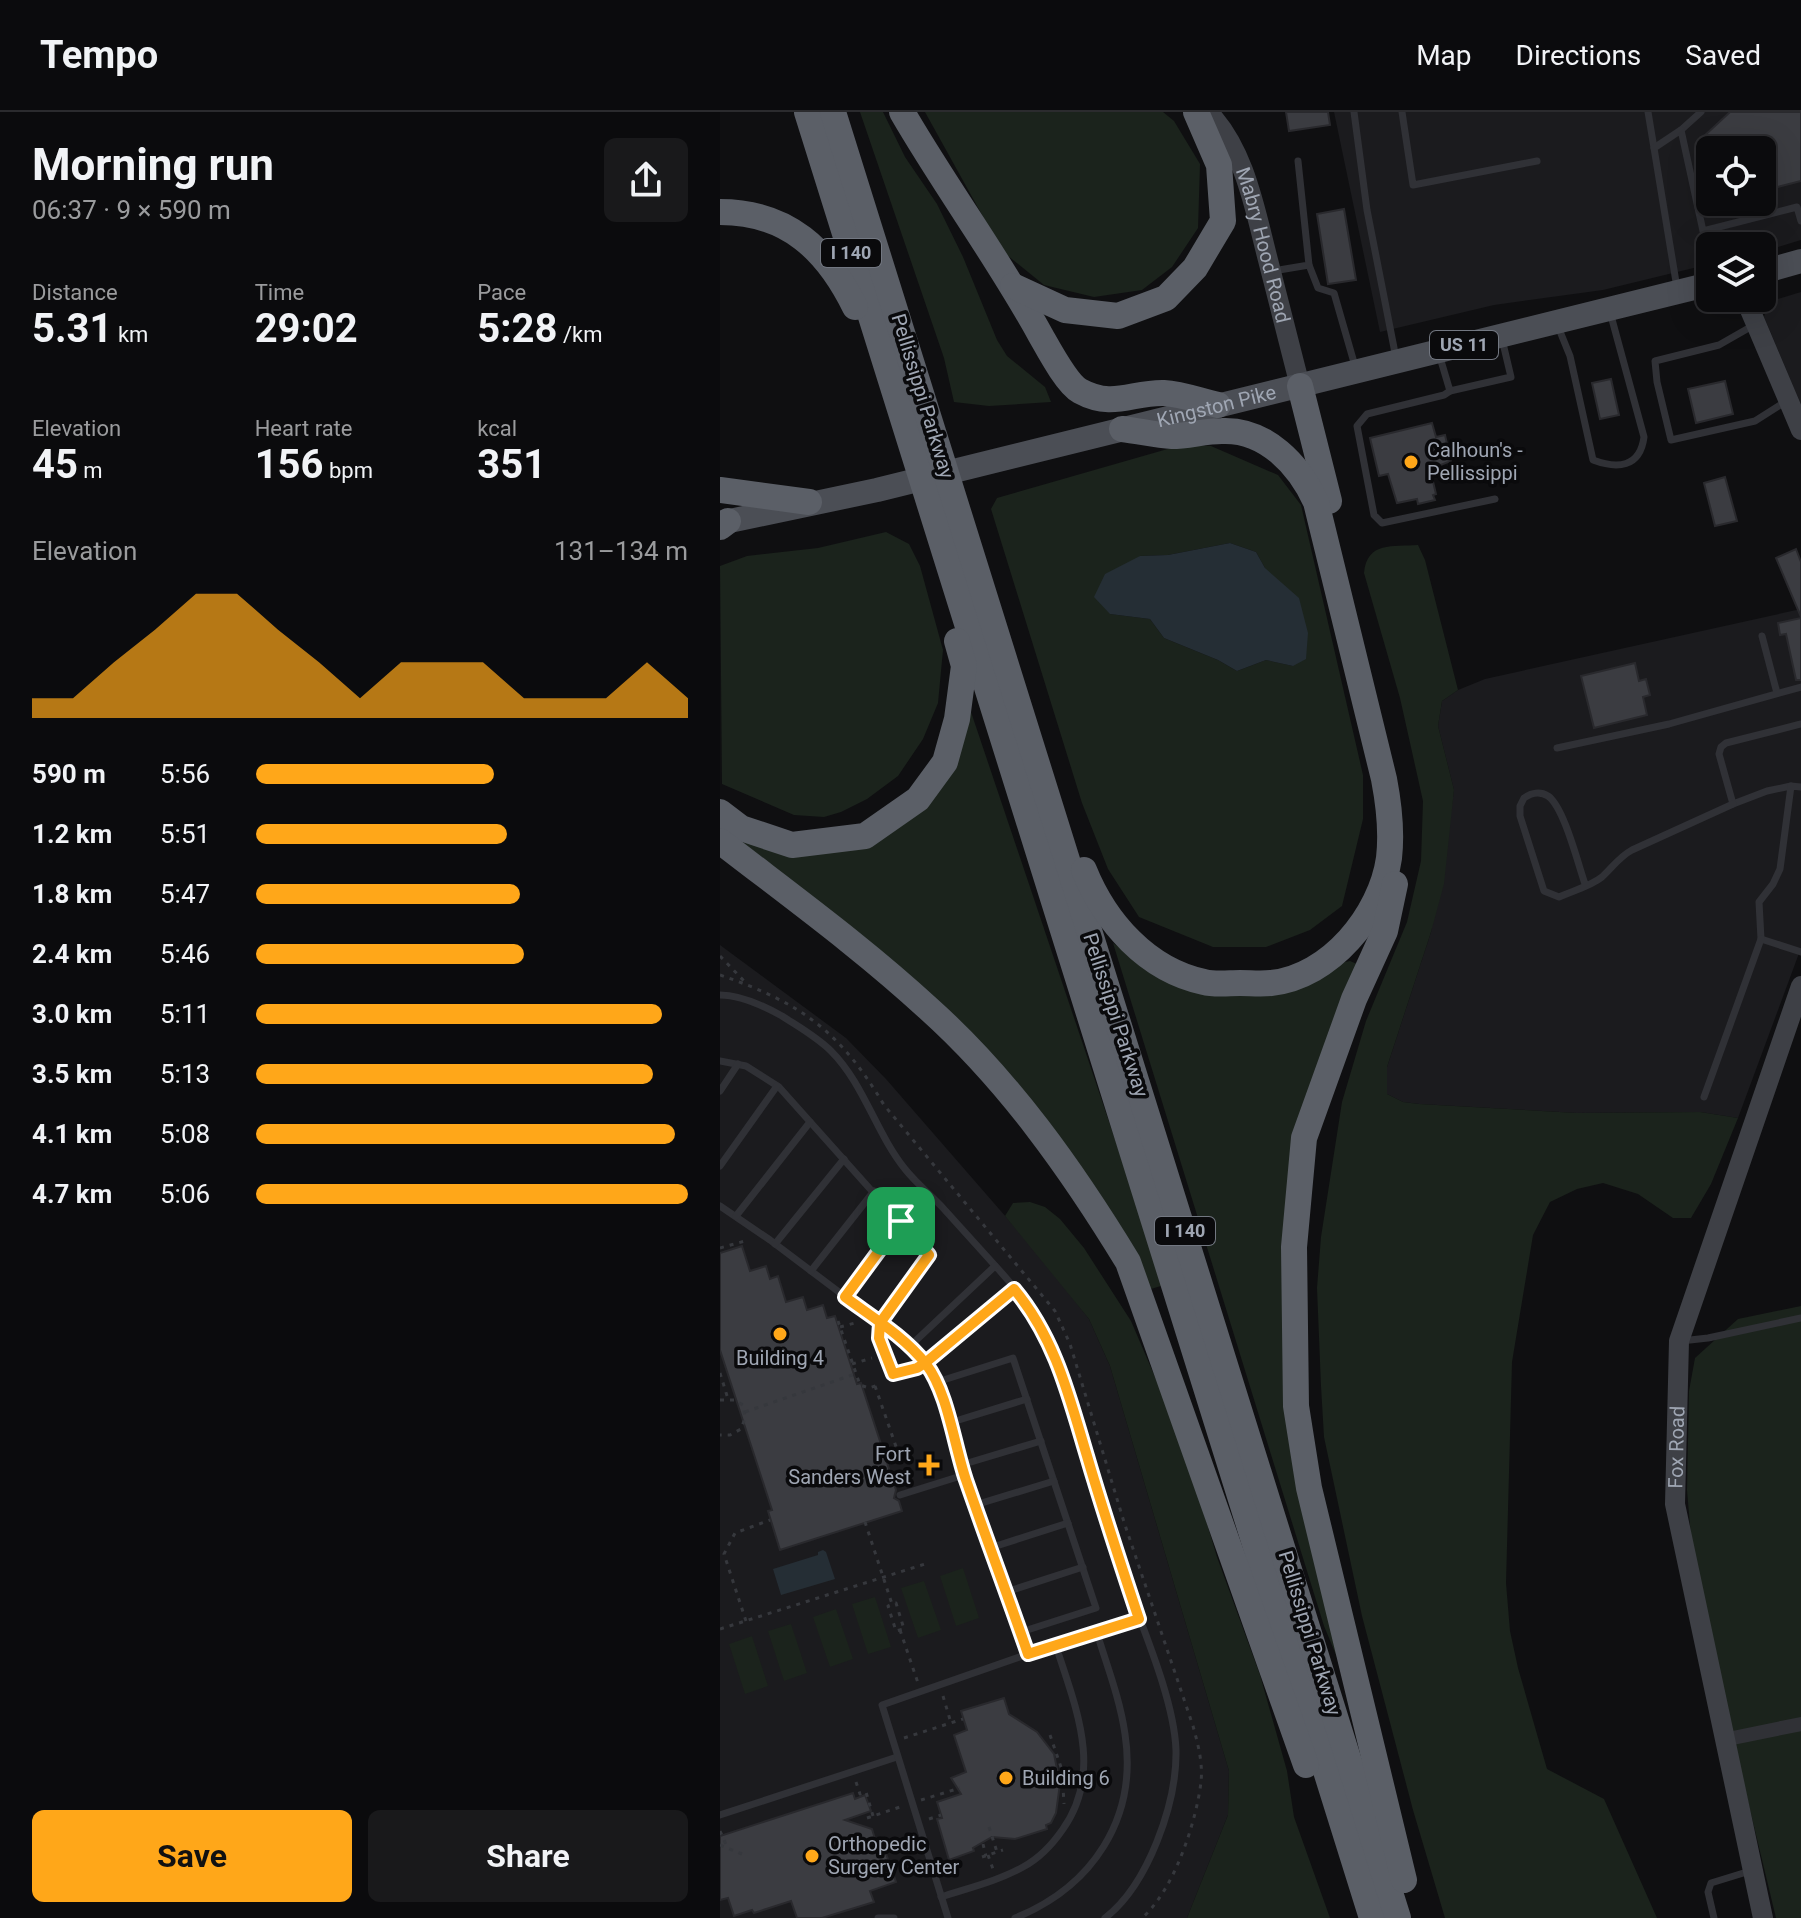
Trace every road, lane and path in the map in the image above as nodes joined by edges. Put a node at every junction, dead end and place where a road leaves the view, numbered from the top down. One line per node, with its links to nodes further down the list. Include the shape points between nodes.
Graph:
1 (807, 112): 34 (highway, Pellissippi Parkway / I 140)
2 (902, 112): 21 (highway)
3 (1196, 112): 21 (highway, via 1219,165 1223,221 1195,268 1166,298 1118,316 1065,310)
4 (1208, 112): 20 (street, Mabry Hood Road, via 1236,156)
5 (1354, 112): 30 (lane)
6 (1402, 112): 13 (lane, via 1413,185)
7 (1648, 112): 11 (lane)
8 (1701, 112): 10 (lane)
9 (837, 123): 34 (highway, Pellissippi Parkway / I 140); 37 (highway, via 872,201 1081,862 1097,898 1133,945 1166,969 1205,983 1273,983 1311,971 1340,949 1373,908 1389,858 1384,779 1316,502 1294,465 1246,433 1171,436)
10 (1681, 130): 11 (lane); 14 (lane, via 1703,231)
11 (1654, 148): 23 (lane)
12 (1298, 161): 18 (lane)
13 (1537, 161)
14 (1799, 207): 16 (lane)
15 (720, 212): 34 (highway, via 773,221 822,253 841,277)
16 (1801, 221)
17 (1801, 261): 19 (main road)
18 (1309, 265): 20 (lane); 31 (lane, via 1318,288 1334,293)
19 (1776, 268)
20 (1271, 272): 32 (street, Mabry Hood Road)
21 (1013, 286): 36 (highway, via 1077,390 1102,399 1129,400 1167,393)
22 (1696, 288): 23 (main road, Kingston Pike / US 11)
23 (1678, 292): 24 (main road, Kingston Pike / US 11)
24 (1609, 309): 26 (main road, Kingston Pike / US 11); 26 (lane, via 1644,437 1643,451 1633,461 1609,466 1593,460 1570,356)
25 (1751, 312): 27 (street)
26 (1556, 322): 28 (main road, Kingston Pike / US 11)
27 (1756, 324): 35 (street); 35 (lane, via 1719,345 1655,361 1671,440 1755,421)
28 (1502, 336): 29 (main road, Kingston Pike / US 11); 33 (lane, via 1511,377)
29 (1438, 352): 30 (main road, Kingston Pike / US 11); 33 (lane)
30 (1397, 362): 31 (main road, Kingston Pike / US 11)
31 (1357, 372): 32 (main road, Kingston Pike / US 11)
32 (1300, 386): 36 (main road, Kingston Pike / US 11); 158 (highway, via 1396,794 1399,865 1385,931 1354,999 1304,1138 1294,1247 1296,1406 1309,1488)
33 (1450, 391): 40 (lane, via 1367,414 1357,426 1374,515 1382,523)
34 (899, 393): 43 (highway, Pellissippi Parkway / I 140); 43 (highway, Pellissippi Parkway / I 140, via 908,436)
35 (1788, 399): 38 (street)
36 (1218, 405): 37 (main road, Kingston Pike / US 11)
37 (1122, 429): 41 (main road, Kingston Pike / US 11)
38 (1801, 430)
39 (720, 490): 41 (highway)
40 (1495, 499)
41 (809, 502): 42 (main road, Kingston Pike / US 11)
42 (723, 524)
43 (957, 548): 52 (highway, via 940,576 964,666 957,719 945,762 918,799 865,836 792,845 741,828); 156 (highway, Pellissippi Parkway / I 140); 157 (highway, Pellissippi Parkway / I 140)
44 (1762, 636): 46 (lane)
45 (1801, 687): 46 (lane)
46 (1777, 693): 48 (lane)
47 (1801, 724): 51 (lane, via 1721,747)
48 (1557, 748)
49 (1791, 786): 50 (lane); 51 (lane); 55 (lane, via 1780,869 1759,902)
50 (1801, 787)
51 (1733, 804): 54 (lane, via 1632,850)
52 (720, 812)
53 (720, 841): 155 (highway, via 932,1011 1034,1122 1099,1213 1128,1262)
54 (1585, 884): 54 (lane, via 1559,897 1544,891 1520,816 1524,798 1536,793 1551,798)
55 (1761, 939): 56 (lane); 65 (lane)
56 (1801, 952)
57 (720, 956): 58 (path)
58 (748, 985)
59 (1801, 986): 85 (street, Fox Road)
60 (720, 995): 76 (lane, via 769,1009 832,1052 905,1170)
61 (720, 1061): 62 (lane)
62 (738, 1064): 63 (lane); 64 (lane)
63 (777, 1086): 66 (lane); 68 (lane)
64 (720, 1091)
65 (1704, 1097)
66 (810, 1122): 67 (lane); 71 (lane)
67 (844, 1159): 69 (lane); 74 (lane)
68 (720, 1166)
69 (874, 1191): 72 (lane); 77 (lane)
70 (720, 1206): 71 (lane)
71 (736, 1216): 74 (lane)
72 (901, 1221): 79 (lane); 83 (lane, via 929,1255)
73 (745, 1241): 75 (path)
74 (775, 1244): 77 (lane)
75 (720, 1248)
76 (995, 1266): 78 (lane); 86 (lane)
77 (811, 1271): 79 (lane)
78 (1014, 1289): 88 (lane); 117 (lane, via 1032,1310 1071,1397)
79 (845, 1297): 83 (lane)
80 (1801, 1318): 85 (lane)
81 (838, 1321): 84 (path)
82 (855, 1323): 84 (path)
83 (880, 1323): 86 (lane); 88 (lane, via 879,1338 893,1374)
84 (840, 1327): 89 (path)
85 (1679, 1341): 131 (street, Fox Road, via 1675,1504)
86 (909, 1347): 88 (lane)
87 (872, 1358): 89 (path)
88 (925, 1363): 92 (lane)
89 (852, 1364): 91 (path)
90 (720, 1373): 95 (path)
91 (855, 1374): 94 (path, via 860,1385); 98 (path)
92 (937, 1382): 96 (lane, via 1013,1358); 99 (lane)
93 (881, 1384): 94 (path)
94 (875, 1386): 102 (path, via 900,1458)
95 (728, 1399): 97 (path); 98 (path, via 743,1405)
96 (1027, 1399): 99 (lane); 101 (lane)
97 (720, 1400)
98 (745, 1412): 100 (path, via 741,1429)
99 (949, 1423): 103 (lane)
100 (720, 1435)
101 (1041, 1441): 103 (lane); 105 (lane)
102 (887, 1462)
103 (961, 1465): 104 (lane)
104 (964, 1475): 106 (lane); 107 (lane)
105 (1054, 1481): 107 (lane); 110 (lane)
106 (900, 1495)
107 (975, 1505): 111 (lane)
108 (770, 1520): 118 (path, via 735,1533 724,1554)
109 (865, 1522): 114 (path)
110 (1068, 1523): 111 (lane); 113 (lane)
111 (990, 1548): 115 (lane)
112 (925, 1564): 114 (path)
113 (1083, 1567): 115 (lane); 121 (lane, via 1096,1608)
114 (883, 1577): 116 (path); 118 (path)
115 (1006, 1592): 121 (lane)
116 (892, 1604): 120 (path, via 888,1606 896,1631); 120 (path, via 896,1603 904,1629)
117 (1139, 1619): 122 (lane); 154 (lane, via 1166,1697 1176,1749 1172,1788 1161,1838 1135,1883)
118 (746, 1621): 119 (path)
119 (720, 1629)
120 (900, 1630): 125 (path)
121 (1021, 1632): 124 (lane)
122 (1097, 1633): 123 (lane); 153 (lane, via 1126,1734 1124,1793 1098,1858 1051,1900)
123 (1056, 1646): 124 (lane); 149 (lane, via 1084,1738 1084,1772 1074,1814 1042,1855 1026,1866)
124 (1028, 1654): 125 (lane)
125 (921, 1692): 132 (lane, via 882,1705)
126 (943, 1694): 128 (path)
127 (963, 1719): 128 (path)
128 (951, 1723): 132 (path)
129 (1801, 1724): 131 (street)
130 (1050, 1735): 135 (path, via 1062,1770)
131 (1723, 1740): 148 (street, Fox Road)
132 (893, 1742): 133 (lane)
133 (897, 1757): 134 (lane); 149 (lane)
134 (853, 1771): 136 (lane); 137 (path)
135 (1064, 1804)
136 (720, 1815)
137 (873, 1816)
138 (989, 1827): 144 (path)
139 (720, 1831): 142 (path)
140 (983, 1844): 146 (path)
141 (720, 1845): 142 (path)
142 (728, 1849): 145 (path)
143 (1003, 1850): 144 (path)
144 (997, 1852): 146 (path)
145 (742, 1854)
146 (985, 1856): 147 (path)
147 (993, 1869)
148 (1753, 1870): 159 (lane, via 1711,1883); 160 (street, Fox Road)
149 (941, 1897): 152 (lane)
150 (878, 1918): 151 (lane)
151 (894, 1918)
152 (948, 1918)
153 (1015, 1918)
154 (1105, 1918)
155 (1360, 1918)
156 (1372, 1918)
157 (1398, 1918)
158 (1413, 1918)
159 (1714, 1918)
160 (1763, 1918)

